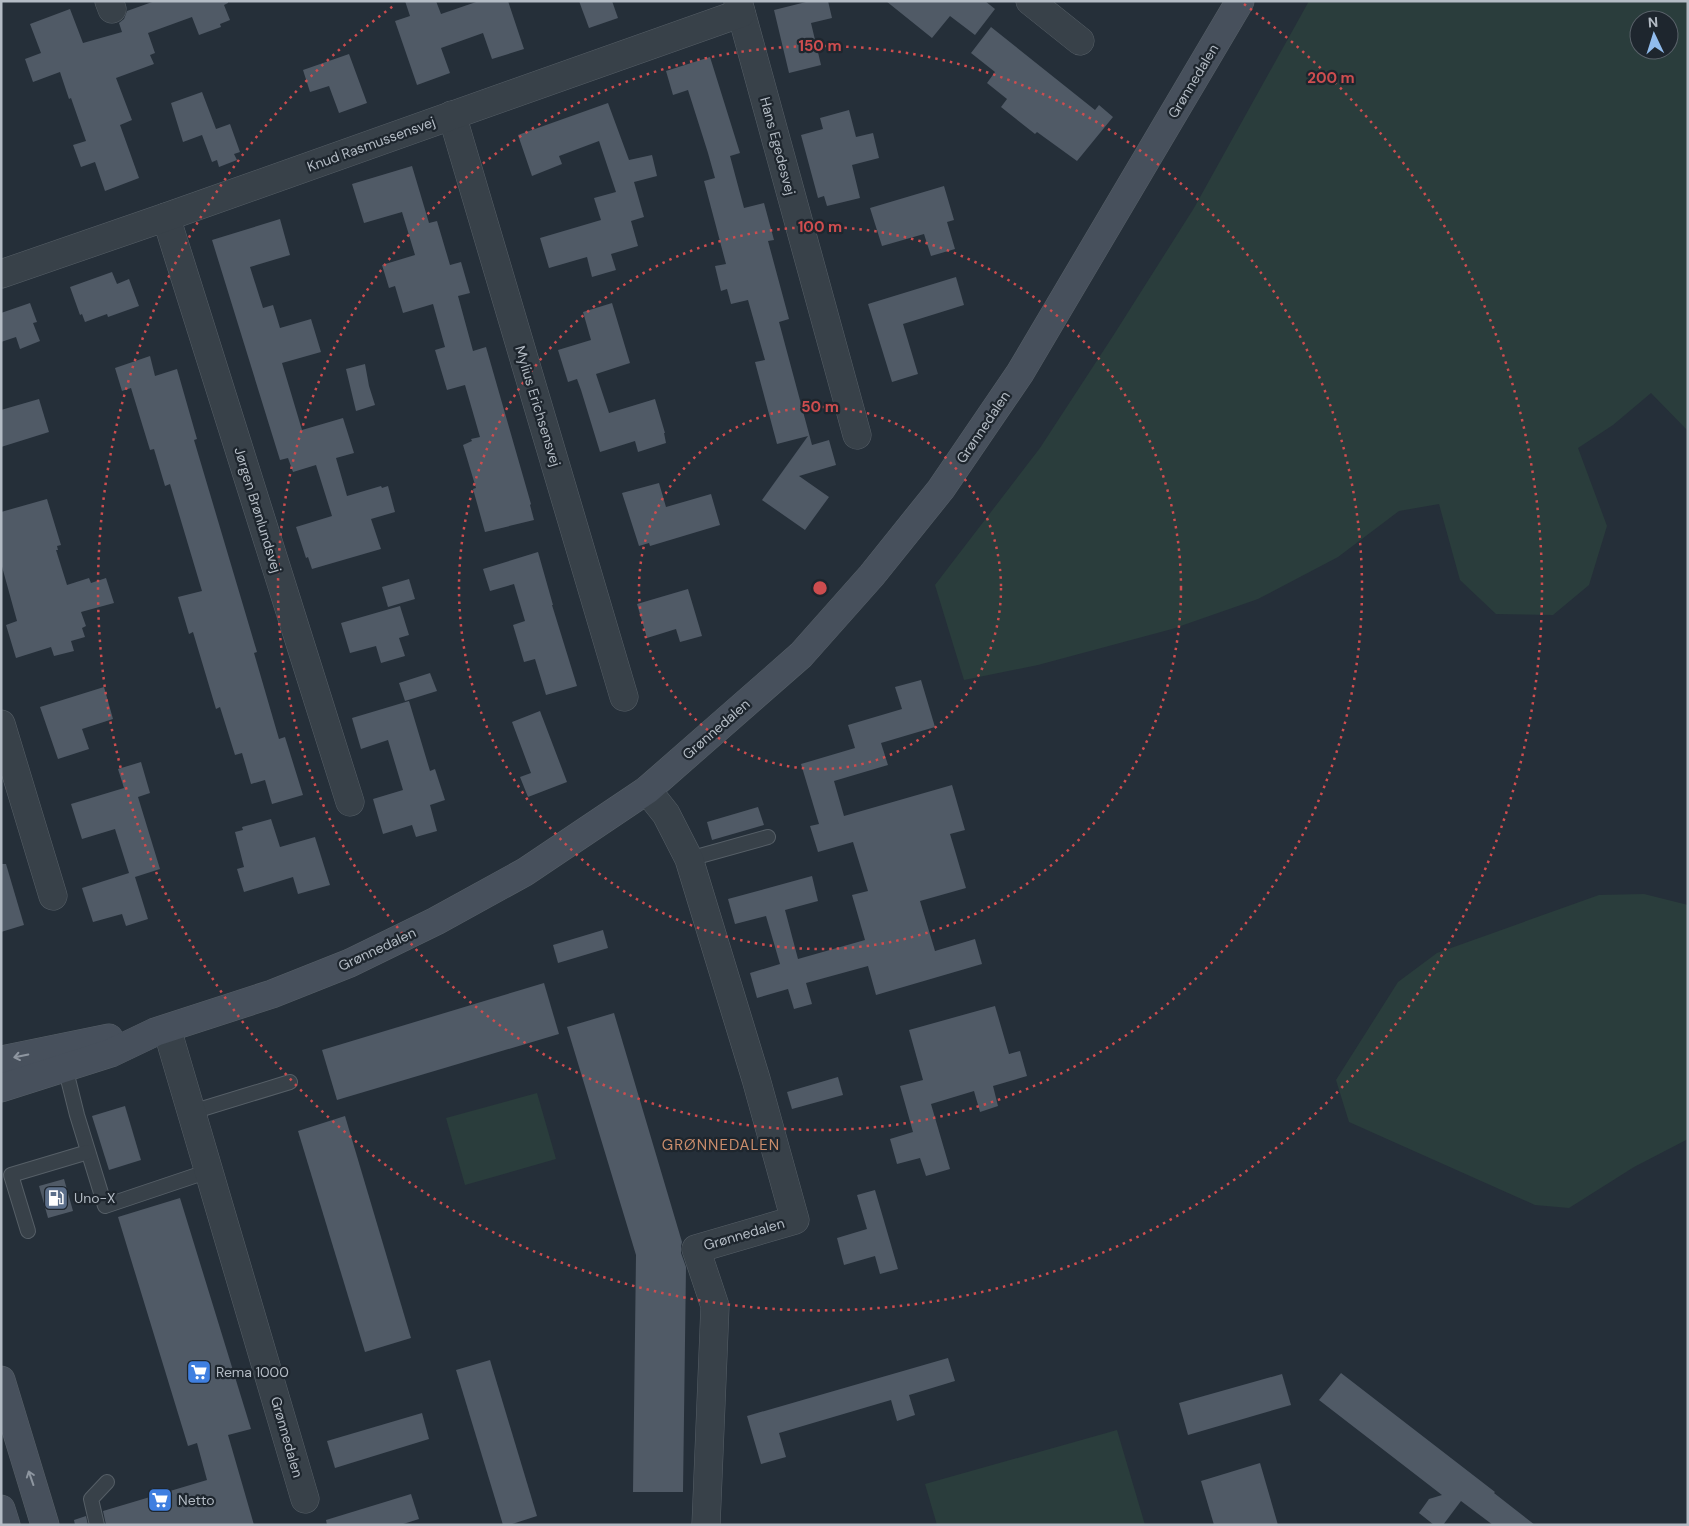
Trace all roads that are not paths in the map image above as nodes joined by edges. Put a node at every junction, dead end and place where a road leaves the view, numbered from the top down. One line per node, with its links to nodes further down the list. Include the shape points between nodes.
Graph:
1 (1030, 1): 4 (street)
2 (1240, 1): 11 (street, Grønnedalen, via 1020,372 941,489 872,575 801,655)
3 (740, 7): 5 (street, Knud Rasmussensvej); 8 (street, Hans Egedesvej)
4 (1080, 41)
5 (452, 115): 6 (street, Knud Rasmussensvej); 9 (street, Mylius Erichsensvej)
6 (166, 218): 7 (street, Knud Rasmussensvej); 12 (street, Jørgen Brønlundsvej)
7 (1, 274)
8 (857, 435)
9 (624, 697)
10 (1, 724): 15 (street)
11 (647, 790): 14 (street, Grønnedalen, via 666,814); 16 (street, Grønnedalen, via 525,872 436,922 272,994)
12 (350, 802)
13 (768, 837): 14 (lane)
14 (688, 859): 32 (street, Grønnedalen, via 795,1220 696,1249 715,1306)
15 (53, 896)
16 (161, 1030): 17 (street, Grønnedalen, via 106,1039); 21 (street, Grønnedalen)
17 (63, 1058): 18 (street, Grønnedalen, one-way to 18); 20 (street, Grønnedalen); 22 (lane)
18 (1, 1060)
19 (290, 1082): 21 (lane)
20 (1, 1088)
21 (192, 1112): 23 (street, Grønnedalen)
22 (88, 1152): 23 (lane, via 105,1206); 24 (lane, via 11,1175)
23 (209, 1172): 27 (street, Grønnedalen)
24 (28, 1231)
25 (1, 1380): 30 (street, one-way to 25)
26 (107, 1482): 31 (lane, via 91,1499)
27 (305, 1499)
28 (1, 1509): 29 (street)
29 (6, 1525)
30 (46, 1525)
31 (98, 1525)
32 (706, 1525)

